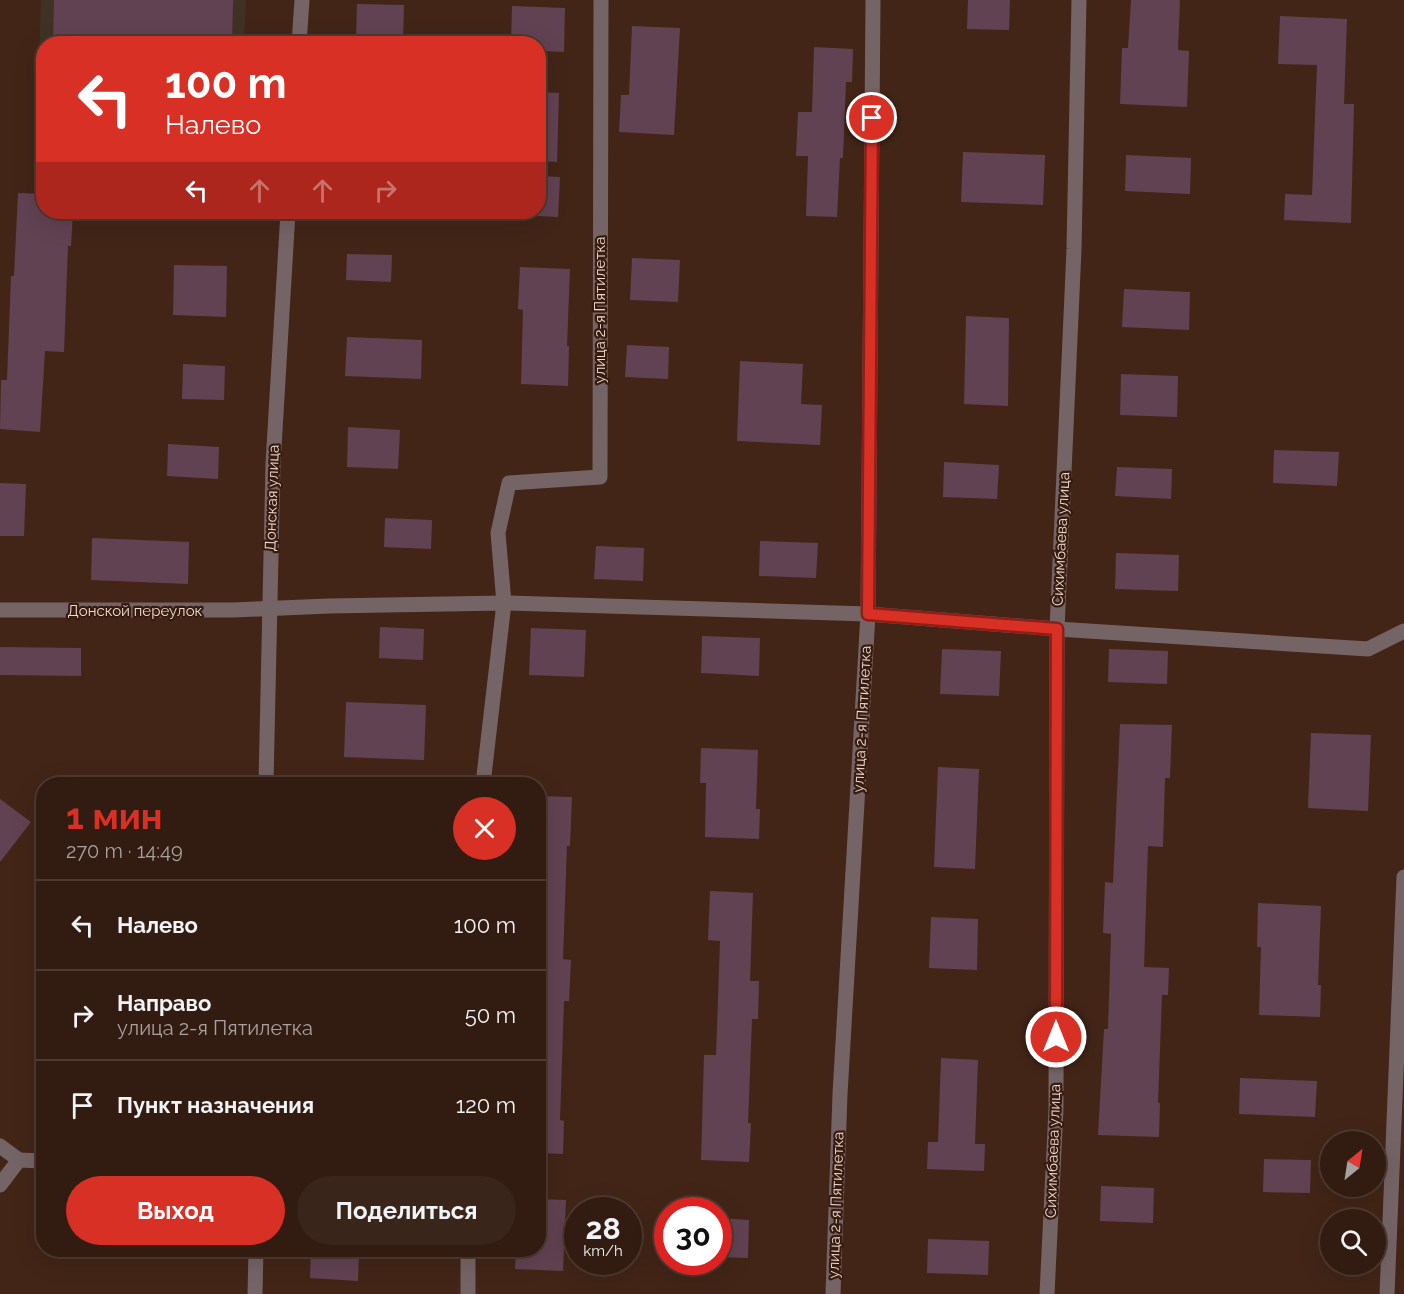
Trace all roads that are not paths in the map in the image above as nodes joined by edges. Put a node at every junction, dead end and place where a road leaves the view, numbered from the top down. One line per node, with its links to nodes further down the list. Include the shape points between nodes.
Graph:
1 (302, 0): 5 (street)
2 (601, 0): 7 (street, улица 2-я Пятилетка, via 600,477 509,483 498,533)
3 (873, 0): 10 (street, улица 2-я Пятилетка)
4 (1079, 0): 11 (street, Сихимбаева улица, via 1074,249)
5 (300, 36)
6 (288, 219): 8 (street, Донская улица, via 273,464)
7 (504, 603): 8 (street, Донской переулок); 10 (street, Донской переулок); 14 (street, улица 2-я Пятилетка)
8 (270, 609): 9 (street, Донской переулок); 13 (street, Донская улица)
9 (0, 610)
10 (868, 614): 11 (street, Донской переулок); 24 (street, улица 2-я Пятилетка, via 840,1094)
11 (1057, 629): 12 (street, Донской переулок, via 1368,649); 25 (street, Сихимбаева улица, via 1056,1109)
12 (1404, 631)
13 (266, 777)
14 (484, 777)
15 (1404, 877): 26 (street)
16 (0, 1146): 17 (street)
17 (19, 1160): 18 (street); 19 (street)
18 (36, 1161)
19 (0, 1185)
20 (256, 1257): 22 (street)
21 (468, 1257): 23 (street)
22 (255, 1294)
23 (468, 1294)
24 (833, 1294)
25 (1047, 1294)
26 (1387, 1294)

